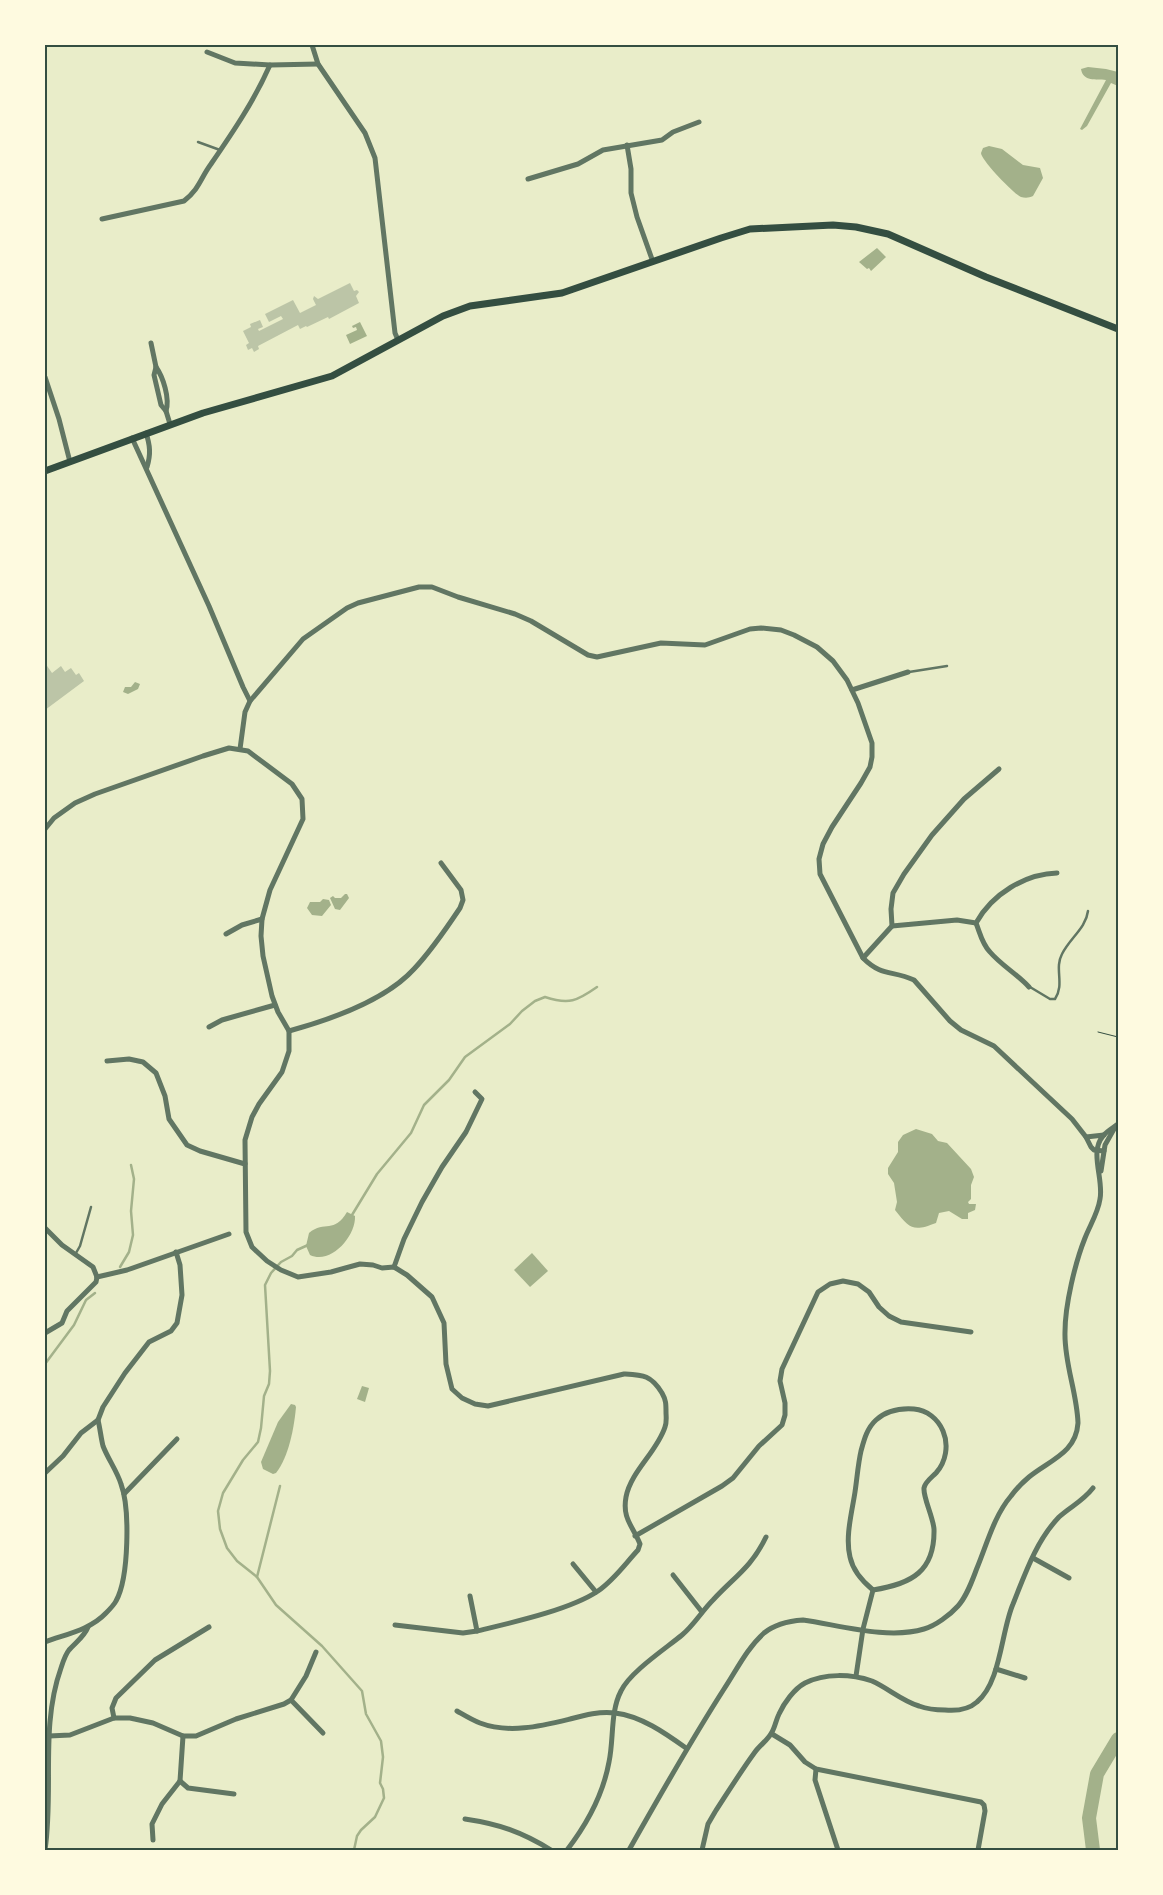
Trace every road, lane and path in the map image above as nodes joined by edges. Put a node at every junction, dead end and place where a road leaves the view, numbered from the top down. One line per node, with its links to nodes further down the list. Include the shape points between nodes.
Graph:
1 (312, 45): 3 (street)
2 (207, 52): 4 (street, via 235,63)
3 (318, 64): 4 (street); 13 (street, via 365,133 375,158)
4 (270, 65): 8 (street, via 258,91)
5 (699, 122): 7 (street, via 662,140)
6 (198, 142): 8 (lane)
7 (627, 145): 9 (street, via 604,150 578,164); 11 (street, via 630,193)
8 (221, 150): 10 (street, via 195,192 184,201)
9 (528, 179)
10 (102, 219)
11 (653, 262): 12 (main road, via 750,229 856,227 888,234 986,277); 13 (main road, via 562,293 470,306)
12 (1118, 328)
13 (398, 340): 16 (main road, via 327,378)
14 (151, 343): 16 (street, via 168,404 166,411)
15 (45, 377): 19 (street)
16 (170, 424): 17 (main road)
17 (146, 433): 18 (main road); 20 (street, via 150,450)
18 (132, 438): 19 (main road); 20 (street)
19 (70, 462): 21 (main road)
20 (146, 467): 25 (street)
21 (45, 471)
22 (947, 666): 23 (lane)
23 (908, 672): 24 (street)
24 (852, 690): 25 (street, via 841,670 824,652 781,630 750,629 705,645 661,643 597,658 515,614 426,587 347,608 303,639); 36 (street, via 870,736 872,757 861,783 832,826 819,859 820,874)
25 (250, 701): 26 (street, via 245,712)
26 (240, 749): 28 (street, via 229,748 202,756 95,794 75,803); 32 (street, via 248,751 292,784 302,799 303,818 278,868)
27 (999, 769): 34 (street, via 964,799 904,874 893,893)
28 (45, 829)
29 (441, 864): 40 (street, via 461,890 463,900 455,916 413,971 384,994 346,1013)
30 (1057, 873): 33 (street, via 1029,878 998,896 982,911)
31 (1088, 911): 37 (lane, via 1084,924 1062,954 1059,963 1060,992 1055,999)
32 (262, 919): 35 (street); 38 (street, via 263,956)
33 (976, 923): 34 (street, via 957,920); 37 (street, via 990,953)
34 (892, 926): 36 (street)
35 (226, 934)
36 (863, 958): 47 (street, via 881,972 914,980 950,1021 994,1046 1072,1119)
37 (1029, 987)
38 (275, 1005): 39 (street, via 222,1020); 40 (street)
39 (209, 1027)
40 (289, 1031): 51 (street, via 289,1050 282,1072 252,1117 245,1140)
41 (1098, 1032): 42 (path)
42 (1118, 1037)
43 (107, 1061): 51 (street, via 129,1059 143,1062 156,1073 170,1119 187,1144)
44 (475, 1092): 58 (street, via 482,1099 466,1132 422,1202)
45 (1117, 1125): 46 (street); 49 (street)
46 (1104, 1135): 47 (street); 48 (street)
47 (1086, 1137): 48 (street); 50 (street)
48 (1099, 1143): 49 (street); 50 (street)
49 (1104, 1148): 50 (street); 52 (street)
50 (1097, 1151): 52 (street)
51 (244, 1164): 58 (street, via 246,1232 252,1246 267,1261 298,1277 360,1264)
52 (1100, 1174): 80 (street, via 1100,1203 1082,1247 1067,1308 1068,1371 1078,1417 1074,1439 1064,1454 1029,1477 1001,1510 959,1605 925,1629 893,1633)
53 (91, 1207): 57 (lane)
54 (45, 1228): 57 (street)
55 (229, 1234): 56 (street)
56 (176, 1252): 59 (street); 62 (street, via 182,1296 177,1323 171,1331 149,1342 125,1373)
57 (76, 1254): 59 (street, via 93,1267)
58 (394, 1267): 67 (street, via 407,1274 432,1297 444,1322 446,1364 452,1388 475,1404 488,1406 624,1374 644,1375 656,1383 665,1399 666,1426 626,1496 627,1520)
59 (97, 1277): 61 (street, via 96,1282 67,1311 62,1323)
60 (971, 1332): 67 (street, via 901,1322 889,1316 858,1284 843,1281 830,1284 818,1292 782,1369 780,1382 785,1415 782,1425 759,1446 733,1478)
61 (45, 1333)
62 (98, 1420): 64 (street, via 81,1433); 66 (street, via 104,1446)
63 (176, 1439): 66 (street)
64 (45, 1473)
65 (1093, 1488): 69 (street, via 1045,1533)
66 (124, 1494): 78 (street, via 127,1520 121,1586 116,1601 106,1614)
67 (635, 1536): 74 (street, via 640,1544 638,1550 615,1577)
68 (766, 1537): 76 (street, via 748,1567)
69 (1032, 1558): 72 (street); 84 (street, via 1007,1620)
70 (573, 1564): 74 (street)
71 (673, 1575): 76 (street)
72 (1069, 1578)
73 (873, 1590): 73 (street, via 856,1572 850,1556 861,1452 874,1421 888,1412 904,1408 924,1410 943,1430 946,1447 945,1460 924,1488 934,1524 930,1560 922,1572 908,1581); 80 (street)
74 (596, 1592): 81 (street, via 565,1606)
75 (470, 1596): 81 (street)
76 (702, 1612): 89 (street, via 686,1632 632,1677 621,1690)
77 (395, 1625): 81 (street, via 463,1633)
78 (88, 1627): 82 (street); 93 (street, via 68,1652 61,1669)
79 (209, 1627): 90 (street, via 155,1660 116,1698 112,1708)
80 (863, 1629): 85 (street); 95 (street, via 803,1620 774,1626 750,1649)
81 (477, 1630)
82 (45, 1642)
83 (316, 1652): 87 (street)
84 (996, 1669): 85 (street, via 986,1692 977,1702 955,1711 918,1706); 86 (street)
85 (856, 1676): 92 (street, via 821,1677 805,1683 790,1695)
86 (1025, 1678)
87 (292, 1700): 91 (street); 94 (street, via 196,1736)
88 (457, 1711): 89 (street, via 480,1723 522,1729 601,1712)
89 (615, 1713): 95 (street, via 652,1726); 103 (street, via 604,1786 582,1831)
90 (114, 1718): 93 (street, via 70,1735); 94 (street, via 153,1723)
91 (323, 1733)
92 (772, 1734): 96 (street); 105 (street, via 761,1743 714,1812)
93 (49, 1736): 101 (street, via 50,1812)
94 (183, 1736): 97 (street)
95 (686, 1748): 104 (street)
96 (816, 1768): 106 (street, via 815,1780); 107 (street, via 981,1802 985,1811)
97 (180, 1781): 98 (street, via 188,1788); 100 (street, via 162,1804 152,1824)
98 (234, 1794)
99 (465, 1819): 102 (street, via 507,1827)
100 (153, 1840)
101 (45, 1850)
102 (551, 1850)
103 (566, 1850)
104 (629, 1850)
105 (702, 1850)
106 (838, 1850)
107 (978, 1850)

